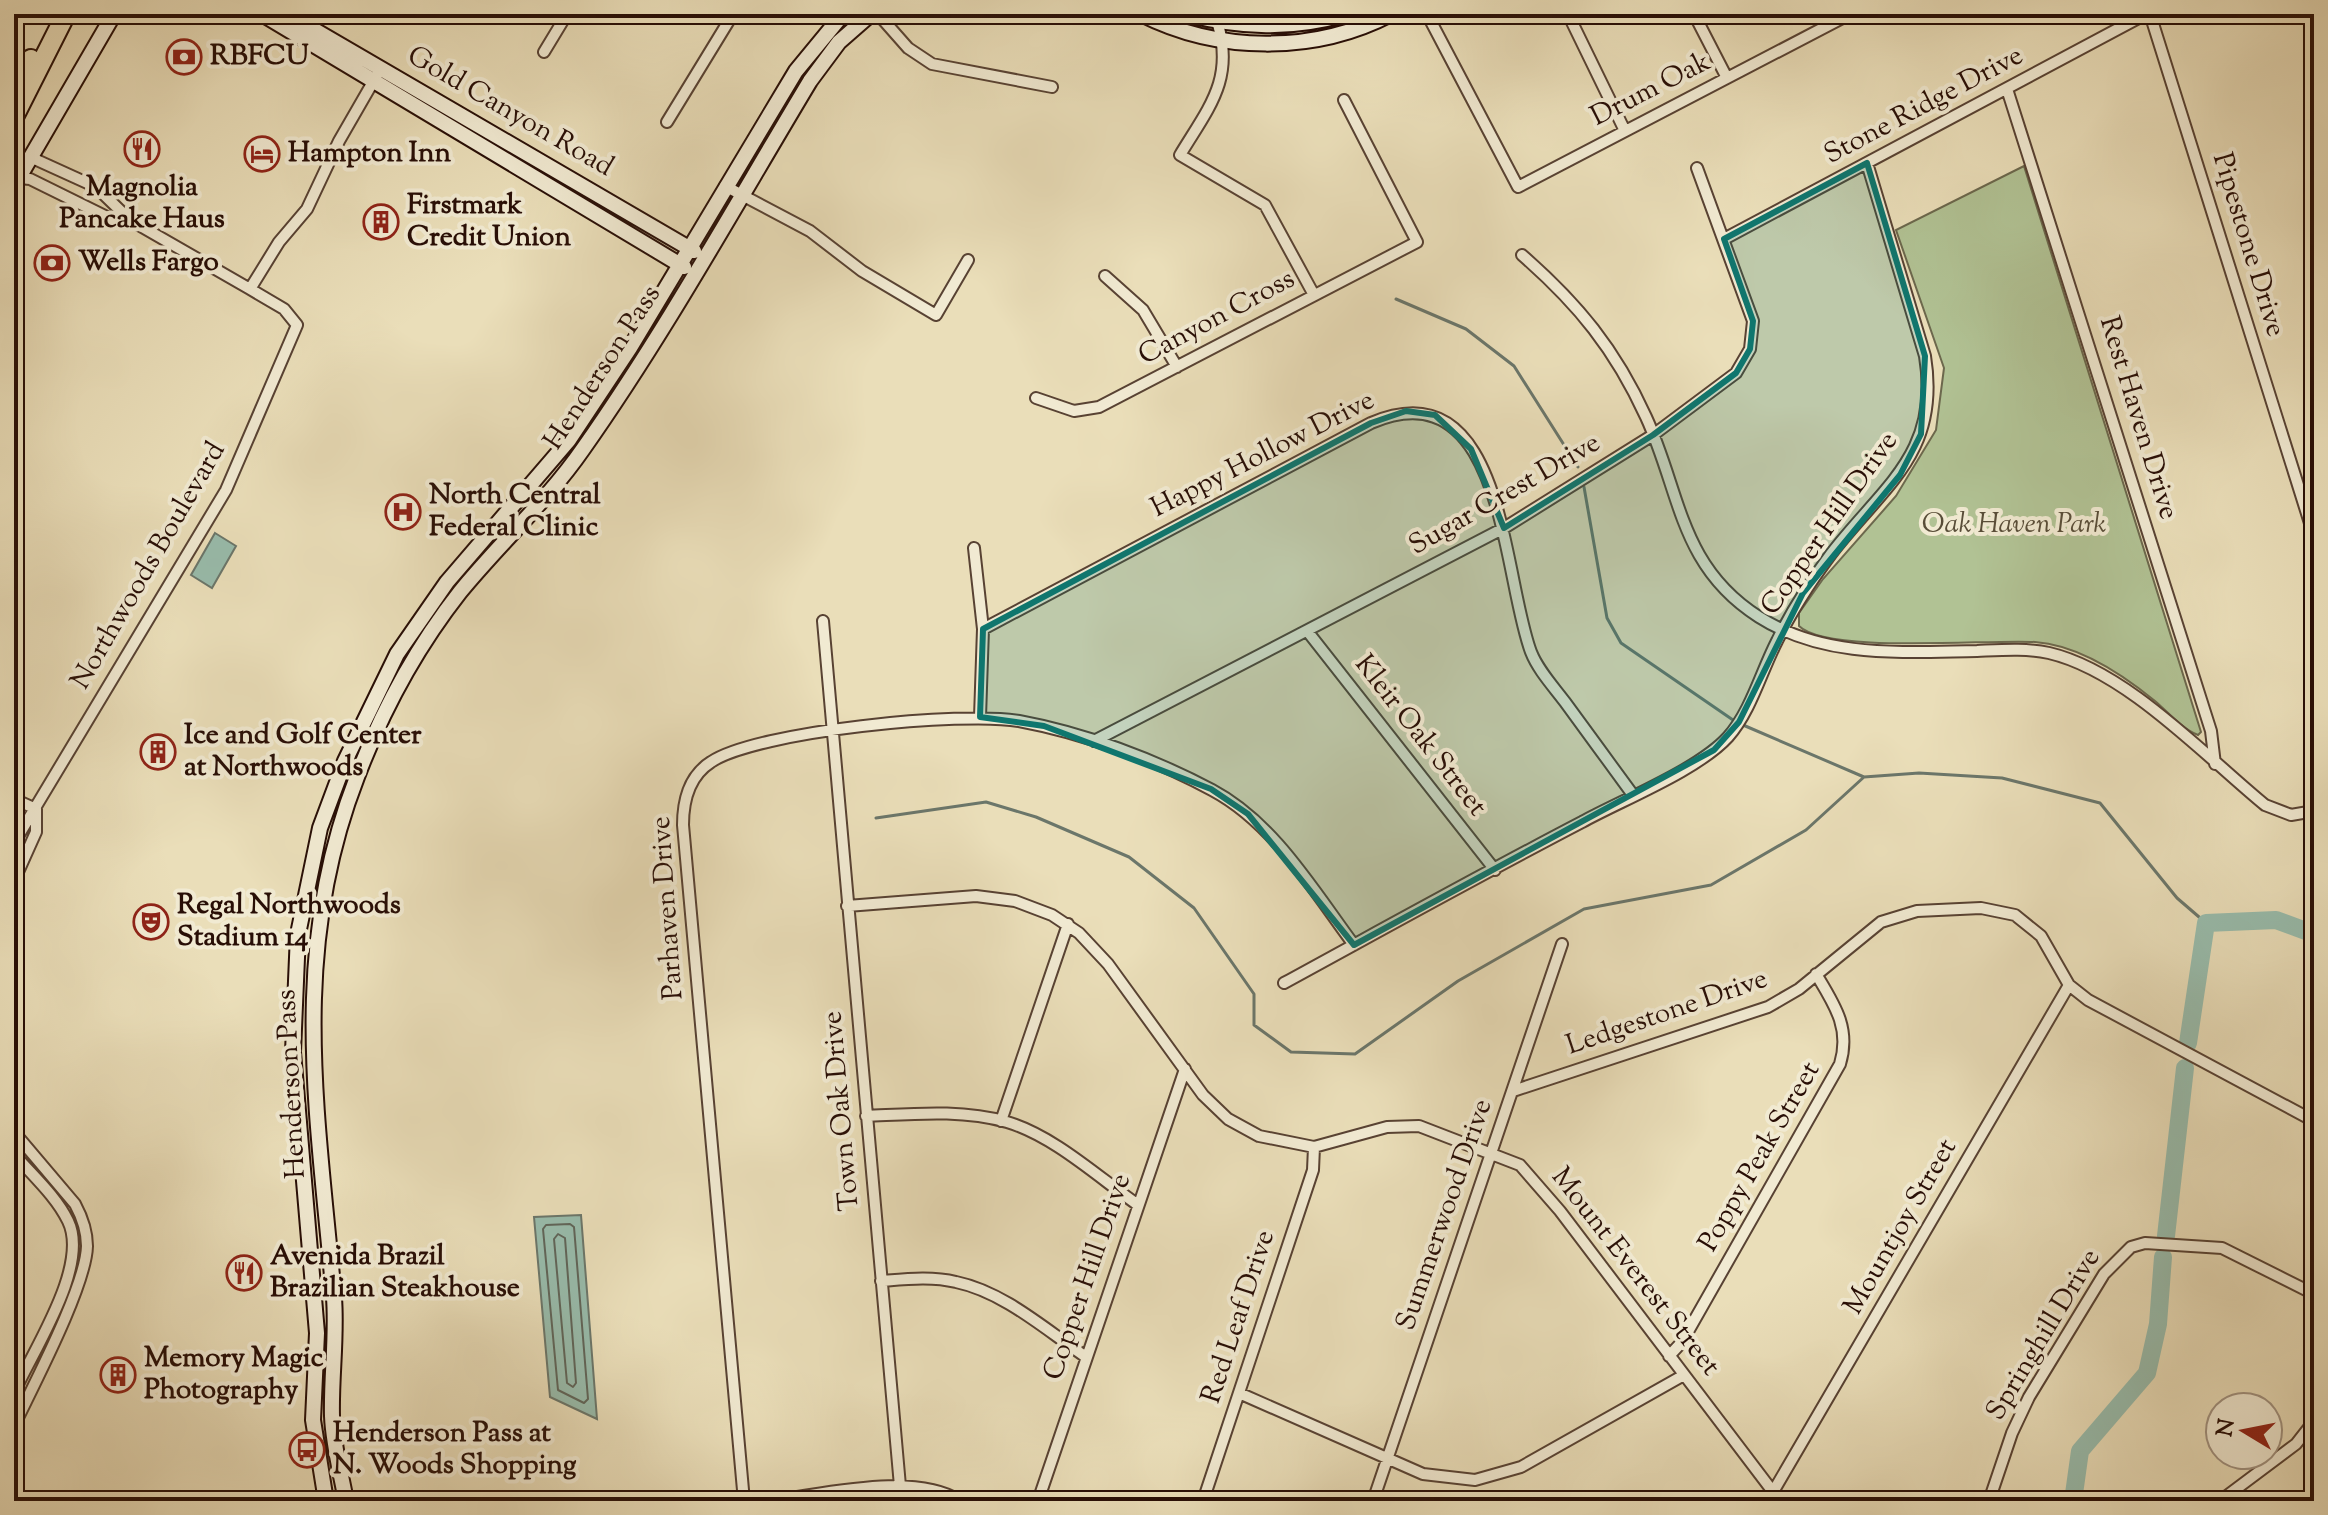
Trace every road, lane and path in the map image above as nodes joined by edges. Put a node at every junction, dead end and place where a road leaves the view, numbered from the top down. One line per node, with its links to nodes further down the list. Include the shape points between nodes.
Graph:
1 (17, 14): 21 (highway)
2 (58, 14): 30 (highway)
3 (66, 14): 33 (highway)
4 (114, 14): 36 (street)
5 (262, 14): 27 (street, Gold Canyon Road)
6 (287, 14): 27 (street, Gold Canyon Road)
7 (567, 14): 26 (street)
8 (733, 14): 34 (street)
9 (843, 14): 40 (street, Henderson Pass, via 810,50)
10 (871, 14): 41 (street, Henderson Pass, via 824,61)
11 (878, 14): 29 (street, via 908,48 932,64)
12 (1141, 14): 23 (street)
13 (1186, 14): 24 (street)
14 (1346, 14): 24 (street, via 1275,26)
15 (1391, 14): 25 (street, via 1304,41)
16 (1427, 14): 35 (street, Drum Oak, via 1518,187)
17 (1568, 14): 35 (street)
18 (1694, 14): 28 (street)
19 (1850, 14): 22 (street, Drum Oak)
20 (2148, 14): 31 (street, Stone Ridge Drive); 57 (street, Pipestone Drive)
21 (14, 19)
22 (1827, 19): 28 (street, Drum Oak)
23 (1172, 21): 25 (street)
24 (1217, 21): 25 (street)
25 (1223, 40): 52 (street, via 1220,85 1180,155 1265,205)
26 (544, 52)
27 (378, 74): 44 (street, Gold Canyon Road); 48 (street, Gold Canyon Road); 51 (street, via 307,209)
28 (1727, 78): 35 (street, Drum Oak)
29 (1052, 87)
30 (14, 88)
31 (2007, 89): 37 (street, Stone Ridge Drive); 66 (street, Rest Haven Drive, via 2211,731)
32 (1344, 100): 52 (street, Canyon Cross, via 1417,242)
33 (14, 117)
34 (667, 122)
35 (1625, 131)
36 (30, 157): 39 (street); 42 (street, via 96,187)
37 (1867, 163): 43 (street, Stone Ridge Drive); 60 (street, Copper Hill Drive, via 1925,356 1925,418 1900,475 1833,551)
38 (1697, 168): 43 (street, Sugar Crest Drive)
39 (16, 182): 42 (street, via 30,179 111,219)
40 (725, 186): 41 (street); 44 (street, Henderson Pass)
41 (741, 195): 46 (street, Henderson Pass); 47 (street, via 810,231 862,271 936,315)
42 (130, 220): 51 (street, Northwoods Boulevard)
43 (1724, 239): 55 (street, Sugar Crest Drive, via 1753,321 1750,349 1725,382)
44 (688, 247): 46 (street, Gold Canyon Road); 48 (street, Henderson Pass)
45 (1522, 255): 55 (street, via 1584,313)
46 (705, 257): 49 (street, Henderson Pass)
47 (968, 260)
48 (679, 263): 49 (street, Gold Canyon Road); 71 (street, Henderson Pass, via 569,440 447,582 397,654 345,761)
49 (695, 273): 72 (street, Henderson Pass, via 582,450 460,592 419,649 386,709)
50 (1105, 276): 53 (street, via 1143,310)
51 (250, 289): 69 (street, Northwoods Boulevard, via 290,314 297,325 294,335 226,490)
52 (1314, 295): 53 (street, Canyon Cross)
53 (1177, 367): 54 (street, Canyon Cross, via 1091,410 1074,411)
54 (1036, 398)
55 (1653, 435): 56 (street, Sugar Crest Drive); 60 (street, via 1682,523 1706,566 1739,602)
56 (1504, 528): 61 (street, Happy Hollow Drive, via 1471,449 1435,415 1406,411 1371,423); 62 (street, Sugar Crest Drive); 67 (street, Happy Hollow Drive, via 1532,654)
57 (2314, 536)
58 (974, 548): 61 (street)
59 (823, 621): 64 (street, Town Oak Drive)
60 (1784, 628): 66 (street, via 1832,646 1878,653 2021,650 2064,657 2132,693); 67 (street, Copper Hill Drive, via 1728,737 1707,755)
61 (983, 629): 63 (street)
62 (1308, 632): 65 (street, Sugar Crest Drive); 74 (street, Kleir Oak Street)
63 (980, 717): 64 (street, Parhaven Drive); 65 (street, Parhaven Drive, via 1017,720)
64 (830, 731): 76 (street, Town Oak Drive); 112 (street, Parhaven Drive, via 761,742 710,762 691,784 683,810)
65 (1094, 741): 79 (street, Parhaven Drive, via 1211,789 1248,814 1276,842)
66 (2215, 764): 70 (street, via 2275,810 2291,815)
67 (1633, 795): 74 (street, Copper Hill Drive)
68 (14, 799): 69 (street)
69 (36, 809): 73 (street, Northwoods Boulevard); 75 (street, Northwoods Boulevard, via 36,832)
70 (2314, 811)
71 (320, 828): 72 (street); 83 (street, Henderson Pass, via 298,934)
72 (338, 828): 84 (street, Henderson Pass, via 317,932)
73 (14, 843)
74 (1495, 870): 79 (street, Copper Hill Drive)
75 (14, 881)
76 (847, 906): 77 (street, Mount Everest Street, via 976,896 1015,901); 87 (street, Town Oak Drive)
77 (1068, 924): 85 (street, Mount Everest Street, via 1108,964); 88 (street)
78 (1562, 944): 86 (street, Summerwood Drive)
79 (1354, 945): 81 (street, Copper Hill Drive)
80 (1816, 974): 82 (street, Ledgestone Drive, via 1881,922 1917,911 1981,908 2030,924); 86 (street, Ledgestone Drive, via 1768,1007); 100 (street, Poppy Peak Street, via 1843,1023 1840,1064 1682,1342)
81 (1284, 983)
82 (2069, 985): 89 (street, Ledgestone Drive); 109 (street, Mountjoy Street)
83 (293, 1014): 84 (street); 96 (street, Henderson Pass)
84 (311, 1014): 95 (street, Henderson Pass)
85 (1185, 1069): 91 (street, Mount Everest Street, via 1211,1103 1238,1126); 97 (street, Copper Hill Drive)
86 (1513, 1091): 93 (street, Summerwood Drive)
87 (866, 1116): 88 (street, via 938,1113); 98 (street, Town Oak Drive)
88 (1001, 1121): 97 (street, via 1043,1139)
89 (2314, 1121)
90 (14, 1132): 92 (street)
91 (1314, 1147): 93 (street, Mount Everest Street, via 1407,1125); 104 (street, Red Leaf Drive, via 1313,1170)
92 (29, 1149): 94 (street); 106 (street, via 75,1204 87,1244 80,1279)
93 (1491, 1155): 100 (street, Mount Everest Street, via 1527,1172); 107 (street, Summerwood Drive)
94 (16, 1156): 103 (street, via 61,1209 74,1245 71,1270)
95 (324, 1191): 96 (street); 111 (street, Henderson Pass, via 334,1303 332,1421)
96 (305, 1194): 110 (street, Henderson Pass, via 317,1333 313,1420)
97 (1138, 1205): 101 (street, Copper Hill Drive)
98 (881, 1281): 101 (street, via 937,1279 969,1285); 108 (street, Town Oak Drive)
99 (2314, 1294): 118 (street, Springhill Drive, via 2222,1248 2145,1243 2131,1247 2104,1274 2029,1397)
100 (1669, 1356): 102 (street, Mount Everest Street)
101 (1086, 1357): 115 (street, Copper Hill Drive)
102 (1684, 1375): 107 (street, via 1497,1476 1452,1480); 109 (street, Mount Everest Street)
103 (14, 1393)
104 (1239, 1393): 107 (street); 116 (street, Red Leaf Drive)
105 (2314, 1421): 119 (street, via 2296,1444)
106 (14, 1426)
107 (1387, 1459): 117 (street, Summerwood Drive)
108 (900, 1486): 113 (street); 114 (street, via 943,1492)
109 (1776, 1497)
110 (326, 1501)
111 (346, 1501)
112 (744, 1501)
113 (769, 1501)
114 (960, 1501)
115 (1038, 1501)
116 (1203, 1501)
117 (1373, 1501)
118 (1989, 1501)
119 (2220, 1501)

